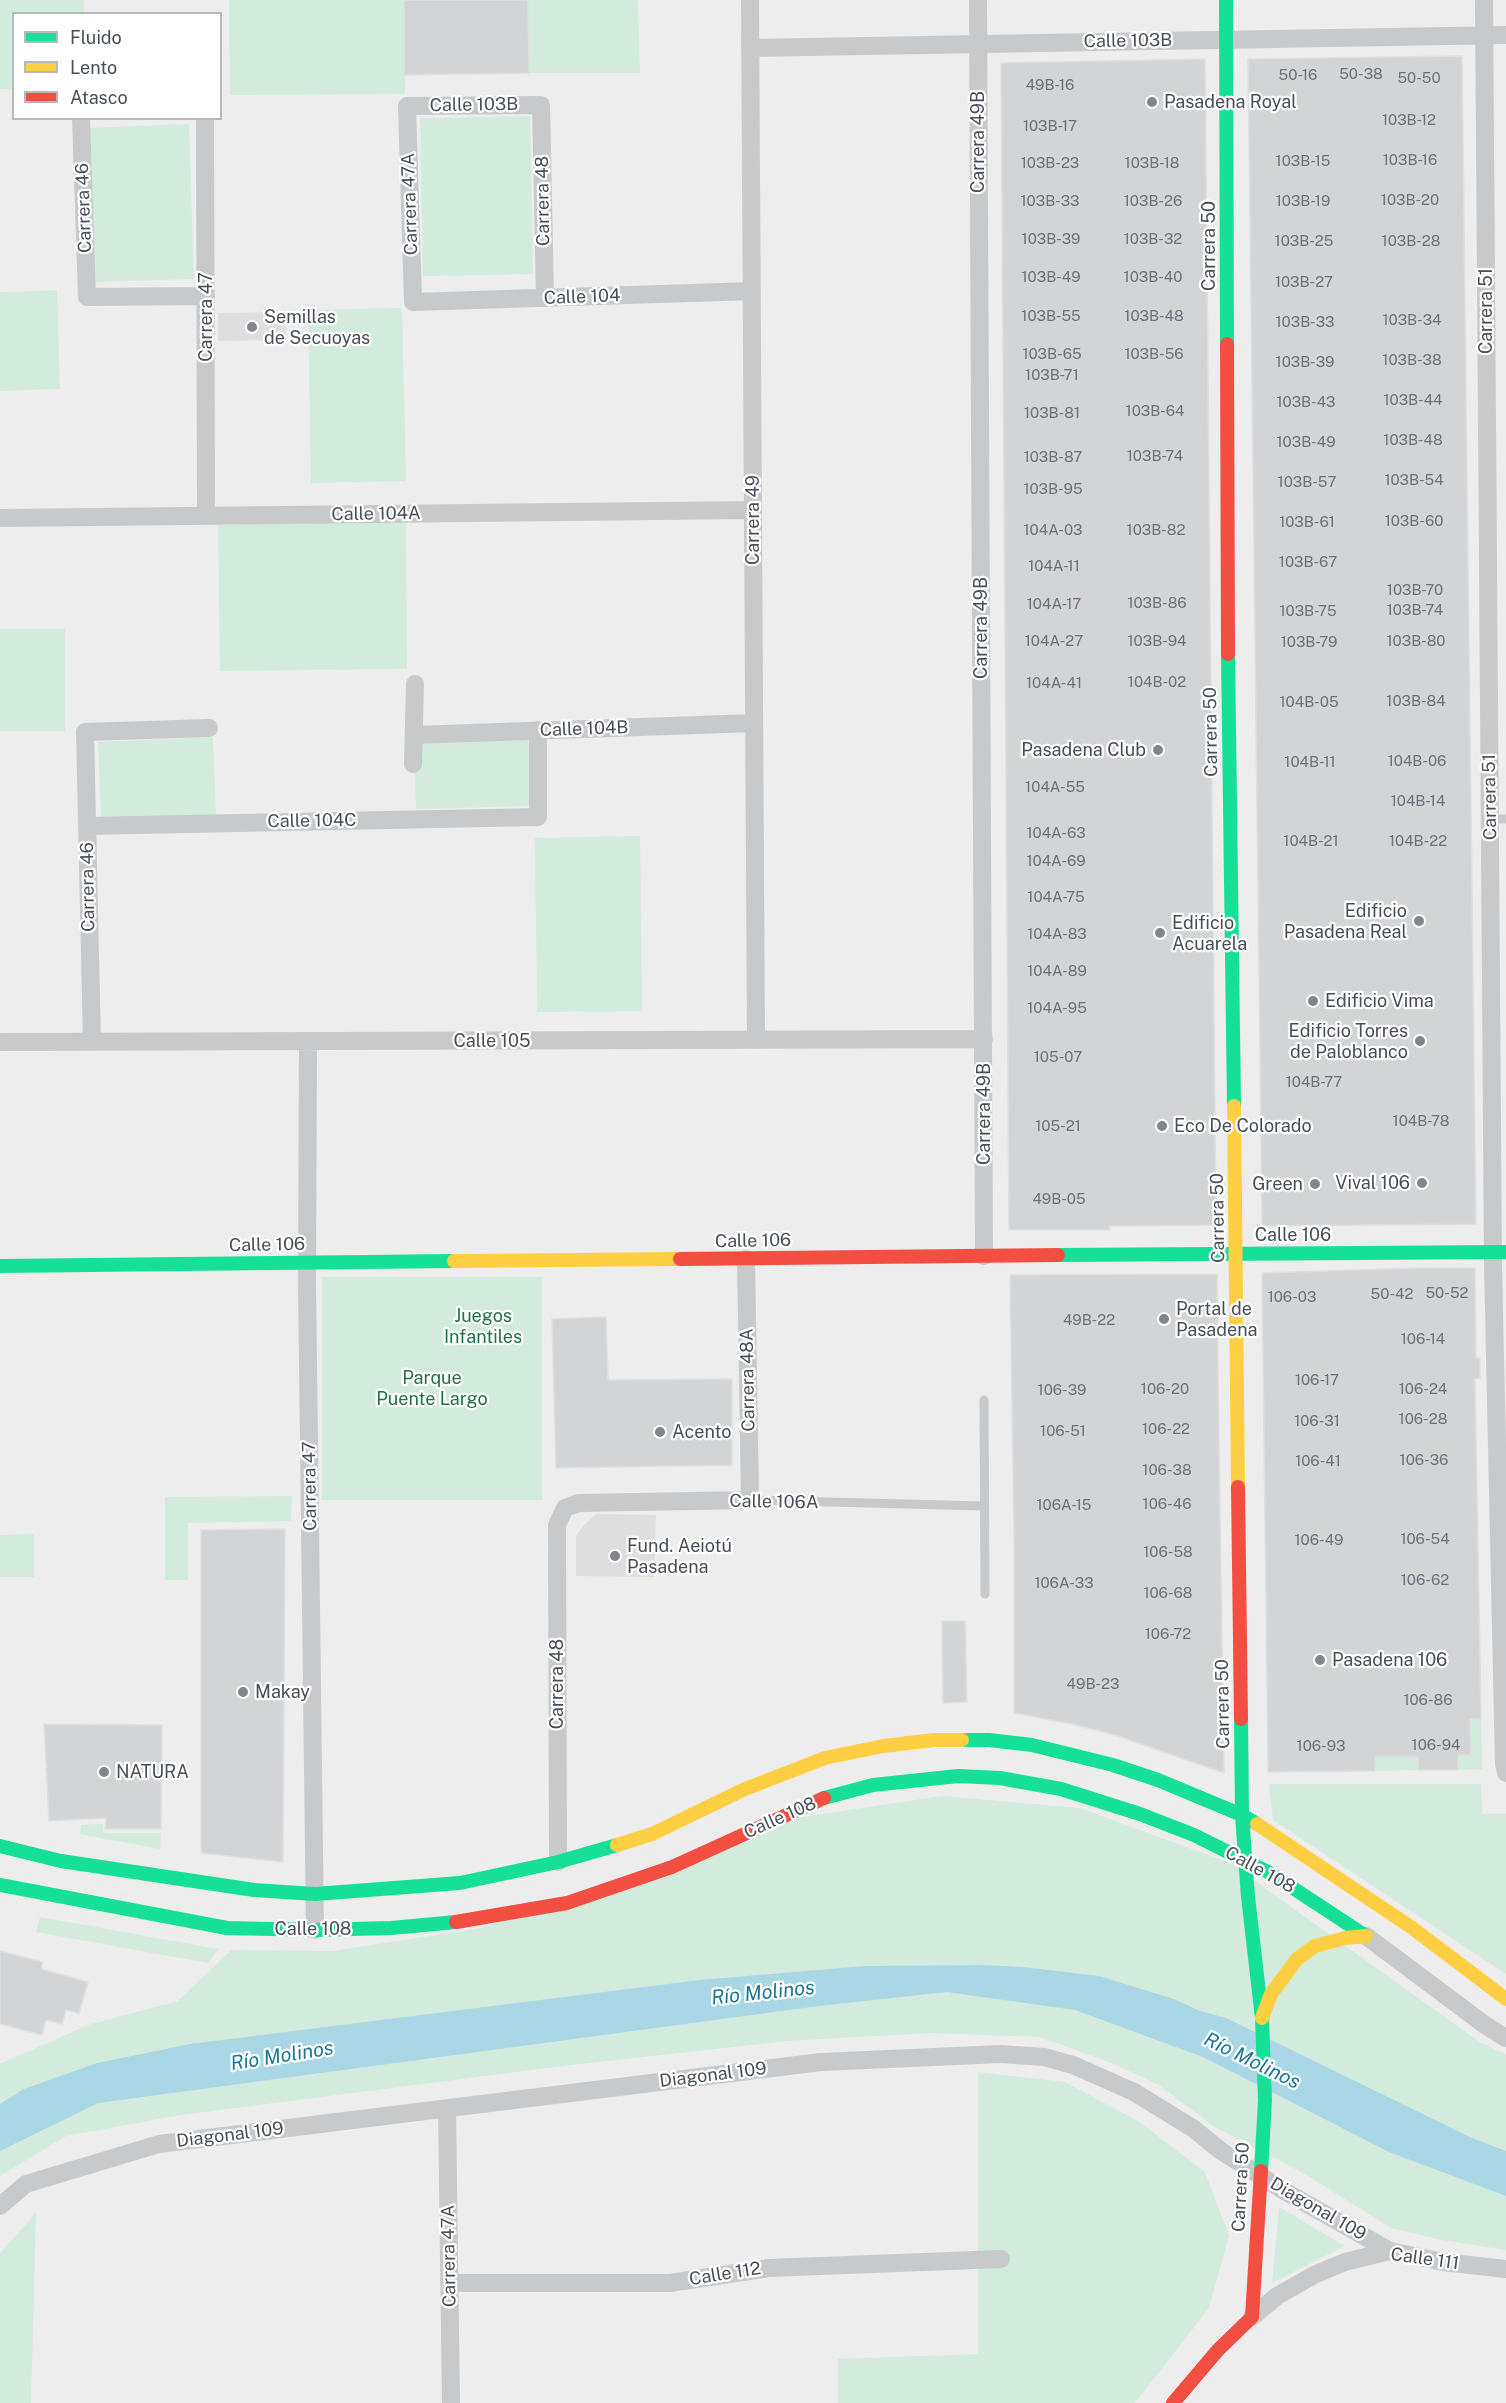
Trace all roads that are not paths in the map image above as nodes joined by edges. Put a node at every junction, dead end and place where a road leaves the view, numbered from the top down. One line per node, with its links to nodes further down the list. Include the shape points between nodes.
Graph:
1 (750, 0): 9 (street, Carrera 49)
2 (978, 0): 8 (street, Carrera 49B)
3 (1226, 0): 7 (street, Carrera 50)
4 (1484, 0): 5 (street, Carrera 51)
5 (1484, 34): 6 (street, Calle 103B); 7 (street, Calle 103B); 27 (street, Carrera 51)
6 (1506, 35)
7 (1227, 40): 8 (street, Calle 103B); 35 (street, Carrera 50, via 1228,622)
8 (978, 44): 9 (street, Calle 103B); 29 (street, Carrera 49B)
9 (750, 48): 14 (street, Carrera 49)
10 (542, 105): 11 (street, Calle 103B); 16 (street, Carrera 48)
11 (407, 106): 17 (street, Carrera 47A)
12 (81, 120): 15 (street, Carrera 46, via 87,297)
13 (205, 120): 15 (street, Carrera 47)
14 (752, 291): 16 (street, Calle 104); 18 (street, Carrera 49)
15 (206, 296): 19 (street, Carrera 47)
16 (545, 298): 17 (street, Calle 104)
17 (413, 302)
18 (753, 510): 19 (street, Calle 104A); 22 (street, Carrera 49)
19 (206, 516): 20 (street, Calle 104A)
20 (0, 518)
21 (415, 684): 25 (street)
22 (754, 723): 24 (street, Calle 104B); 30 (street, Carrera 49)
23 (209, 728): 28 (street, Carrera 46, via 85,732)
24 (538, 730): 25 (street, Calle 104B); 28 (street, Calle 104C, via 538,817)
25 (414, 735): 26 (street)
26 (413, 764)
27 (1498, 819): 34 (street, Carrera 51)
28 (87, 826): 33 (street, Carrera 46)
29 (984, 1039): 30 (street, Calle 105); 36 (street, Carrera 49B)
30 (756, 1040): 31 (street, Calle 105)
31 (308, 1041): 33 (street, Calle 105); 38 (street, Carrera 47)
32 (0, 1042): 33 (street, Calle 105)
33 (92, 1042)
34 (1500, 1252): 35 (street, Calle 106); 45 (street, Carrera 51)
35 (1236, 1253): 36 (street, Calle 106); 46 (street, Carrera 50)
36 (984, 1256): 37 (street, Calle 106)
37 (746, 1259): 38 (street, Calle 106); 41 (street, Carrera 48A)
38 (307, 1263): 39 (street, Calle 106); 51 (street, Carrera 47)
39 (0, 1266)
40 (984, 1400): 42 (lane)
41 (750, 1500): 42 (lane, Calle 106A); 43 (street, Calle 106A, via 579,1503)
42 (984, 1506): 44 (lane)
43 (565, 1508): 49 (street, Carrera 48, via 557,1525)
44 (985, 1594)
45 (1506, 1773)
46 (1242, 1815): 48 (street, Carrera 50); 49 (street, Calle 108, via 1158,1780 1032,1744 934,1740 825,1758 745,1789 652,1834); 54 (street, Calle 108, via 1412,1927)
47 (0, 1846): 51 (street, Calle 108, via 61,1861 254,1890)
48 (1245, 1859): 52 (street, Calle 108, via 1162,1822 1061,1789 1000,1778 918,1779 831,1795 672,1867 567,1903 457,1922); 53 (street, Calle 108); 55 (street, Carrera 50)
49 (558, 1862): 51 (street, Calle 108, via 459,1883)
50 (0, 1885): 52 (street, Calle 108, via 227,1928)
51 (315, 1894): 52 (street, Carrera 47)
52 (315, 1930)
53 (1366, 1936): 55 (street, via 1315,1947 1297,1959 1271,1994); 56 (street, Calle 108)
54 (1506, 1999)
55 (1262, 2025): 58 (street, Carrera 50, via 1265,2100)
56 (1506, 2038)
57 (447, 2109): 58 (street, Diagonal 109, via 821,2062 1001,2054 1044,2057 1073,2065 1134,2092); 59 (street, Diagonal 109, via 159,2144 26,2184); 63 (street, Carrera 47A)
58 (1260, 2175): 60 (street, Diagonal 109); 64 (street, Carrera 50)
59 (0, 2206)
60 (1390, 2251): 62 (street, Calle 111); 64 (street, Calle 111, via 1314,2275 1276,2296)
61 (1001, 2259): 63 (street, Calle 112, via 769,2268 669,2283)
62 (1506, 2269)
63 (449, 2283): 65 (street, Carrera 47A)
64 (1252, 2317): 66 (street)
65 (451, 2403)
66 (1173, 2403)

